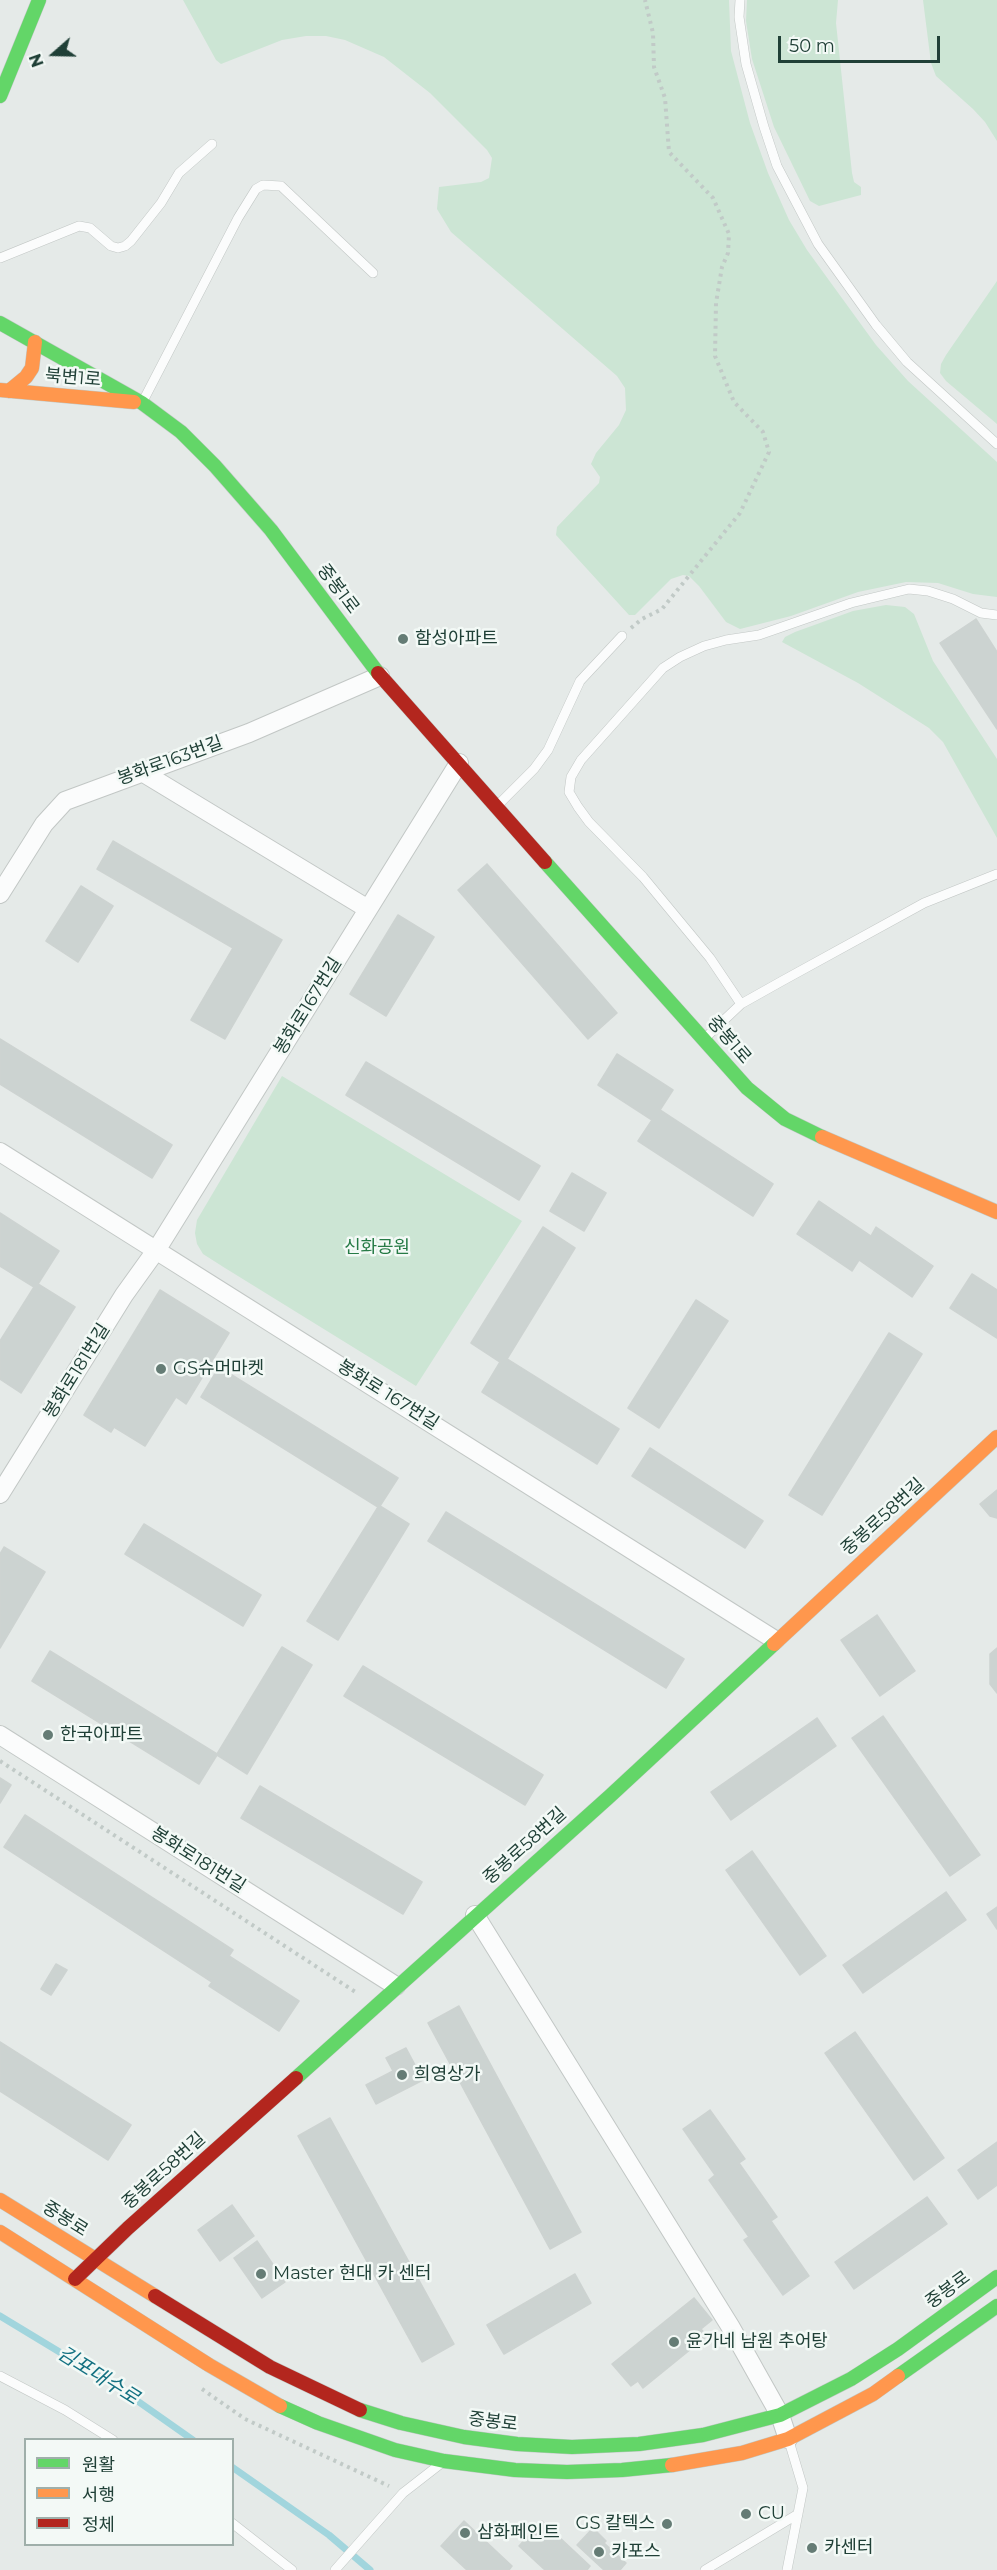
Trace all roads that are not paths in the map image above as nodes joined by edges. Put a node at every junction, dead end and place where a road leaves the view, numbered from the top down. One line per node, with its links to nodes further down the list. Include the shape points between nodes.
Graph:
1 (39, 0): 3 (street)
2 (740, 0): 11 (lane, via 746,64 764,127 777,166 813,236 907,362)
3 (0, 96)
4 (212, 144): 5 (lane, via 178,173 161,203 125,246 111,246 90,228 79,226)
5 (0, 258)
6 (373, 273): 10 (lane, via 281,186 263,185 256,189 238,218)
7 (0, 323): 8 (street, 중봉1로)
8 (35, 342): 9 (street, via 32,368 26,377); 10 (street, 중봉1로)
9 (5, 390): 10 (street, 북변1로)
10 (142, 403): 14 (street, 중봉1로, via 181,432 271,530)
11 (997, 444)
12 (997, 615): 22 (lane, via 981,613 928,591 909,589 851,603 759,635 704,646 663,668 581,760 571,777 569,792 578,807 644,877 710,958)
13 (622, 636): 17 (lane, via 580,681 548,750)
14 (380, 676): 15 (street, 중봉1로); 16 (street, 봉화로163번길, via 249,733)
15 (459, 763): 17 (street, 중봉1로); 21 (street, 봉화로167번길)
16 (142, 772): 18 (street, 봉화로163번길, via 64,801); 21 (street)
17 (497, 806): 23 (street, 중봉1로)
18 (6, 870): 20 (street, 봉화로163번길)
19 (997, 874): 22 (lane, via 924,903)
20 (0, 894)
21 (368, 909): 26 (street, 봉화로167번길)
22 (741, 1004): 23 (lane)
23 (704, 1039): 25 (street, 중봉1로, via 747,1088 785,1119)
24 (0, 1152): 26 (street, 봉화로 167번길)
25 (997, 1212)
26 (157, 1249): 28 (street, 봉화로181번길); 29 (street, 봉화로 167번길)
27 (997, 1437): 29 (street, 중봉로58번길)
28 (0, 1494)
29 (775, 1640): 31 (street, 중봉로58번길, via 610,1796)
30 (0, 1735): 32 (street, 봉화로181번길)
31 (475, 1914): 32 (street, 중봉로58번길); 40 (street, via 730,2326)
32 (396, 1986): 35 (street, 중봉로58번길)
33 (0, 2200): 35 (street, 중봉로)
34 (0, 2232): 37 (street)
35 (94, 2259): 37 (street, 중봉로58번길); 40 (street, 중봉로, via 270,2367 356,2409 401,2423 464,2437 572,2447 639,2444 703,2435)
36 (997, 2277): 40 (street, 중봉로, via 851,2379)
37 (75, 2279): 43 (street, via 283,2408 395,2450)
38 (997, 2306): 42 (street, via 873,2394)
39 (0, 2376): 41 (lane)
40 (780, 2415): 42 (street)
41 (111, 2438)
42 (788, 2439): 43 (street, via 742,2453 622,2470 515,2470); 44 (lane, via 803,2488)
43 (444, 2462): 47 (lane, via 403,2493)
44 (798, 2514): 48 (lane); 49 (lane)
45 (234, 2525): 46 (lane)
46 (292, 2570)
47 (335, 2570)
48 (705, 2570)
49 (787, 2570)

